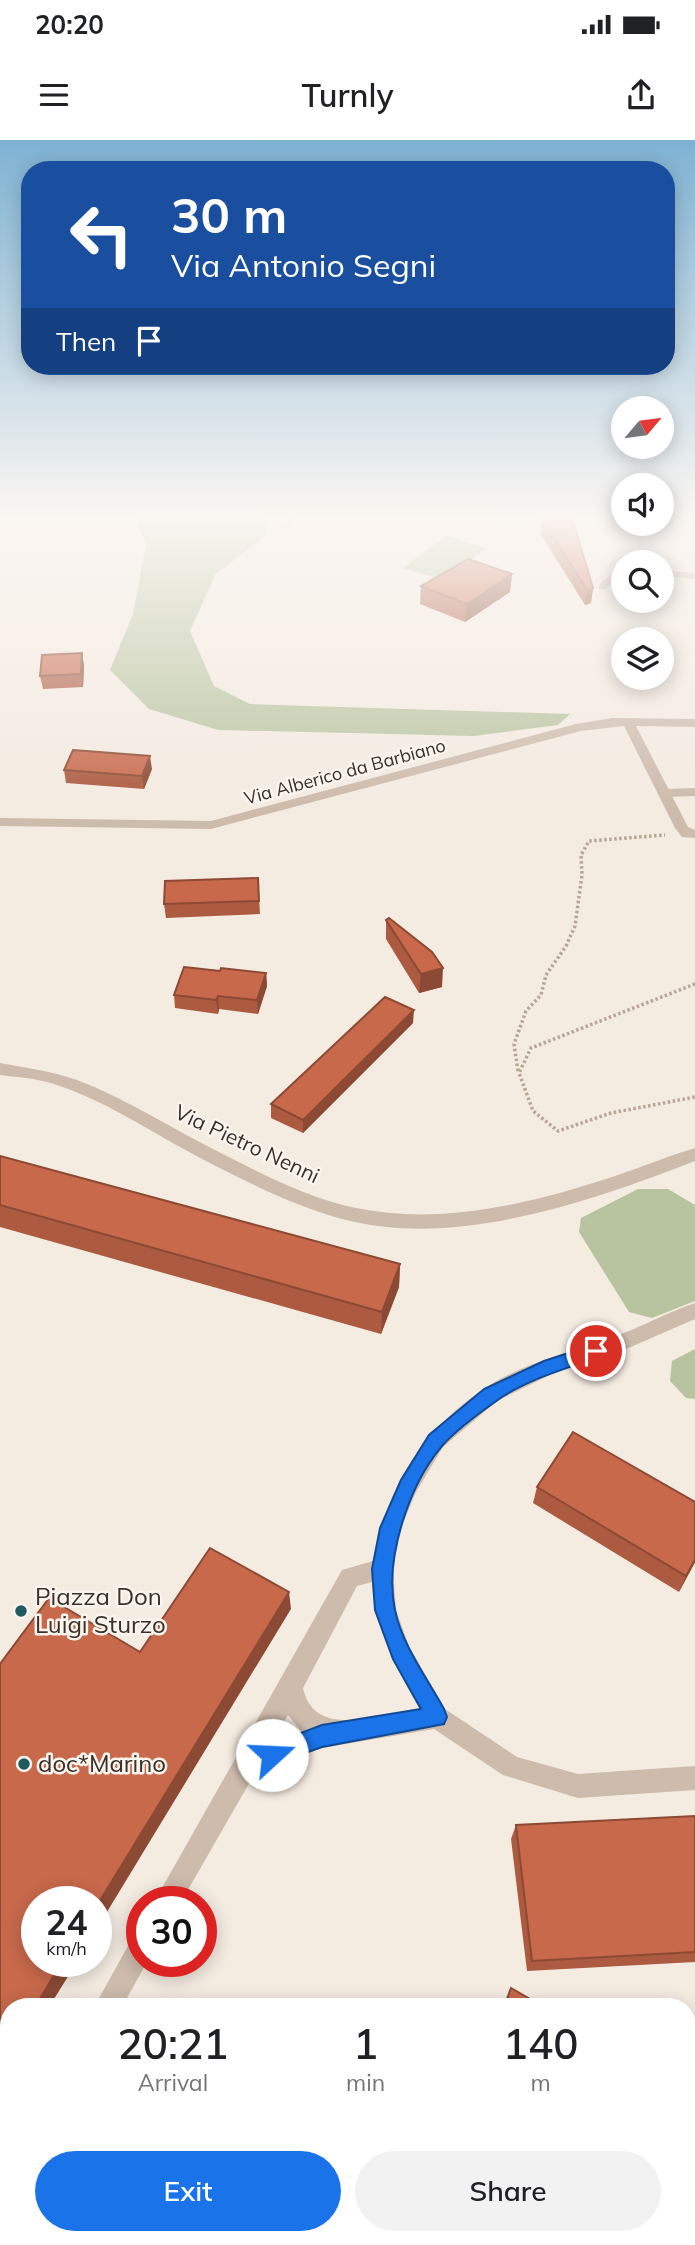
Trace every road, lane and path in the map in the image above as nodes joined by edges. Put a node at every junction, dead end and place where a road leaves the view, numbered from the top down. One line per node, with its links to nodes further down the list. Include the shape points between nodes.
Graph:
1 (628, 722): 2 (street, Via Alberico da Barbiano); 4 (street); 5 (street, Via Alberico da Barbiano, via 580,727 211,825)
2 (695, 723)
3 (695, 792): 4 (lane)
4 (665, 793): 6 (street)
5 (0, 822)
6 (691, 834): 9 (path, via 589,841 581,855 575,926 546,975 541,995 526,1011 514,1044)
7 (695, 984): 9 (path, via 531,1048)
8 (0, 1069): 11 (street, Via Pietro Nenni, via 51,1077 94,1093 276,1187 357,1216 417,1222 471,1219 582,1193)
9 (519, 1073): 10 (path, via 533,1111 558,1130 611,1113)
10 (695, 1097)
11 (692, 1160)
12 (695, 1311): 13 (street, via 551,1366 490,1395 436,1441 408,1486 394,1518)
13 (382, 1569): 14 (street, via 350,1577); 15 (street, via 385,1610 400,1651)
14 (291, 1687): 16 (street, via 299,1716 320,1730); 17 (street)
15 (437, 1717): 16 (street); 18 (street, via 511,1767 578,1786)
16 (337, 1733): 17 (street)
17 (246, 1764): 19 (street)
18 (695, 1777)
19 (176, 1886)
20 (126, 1974): 21 (street)
21 (112, 1998)

